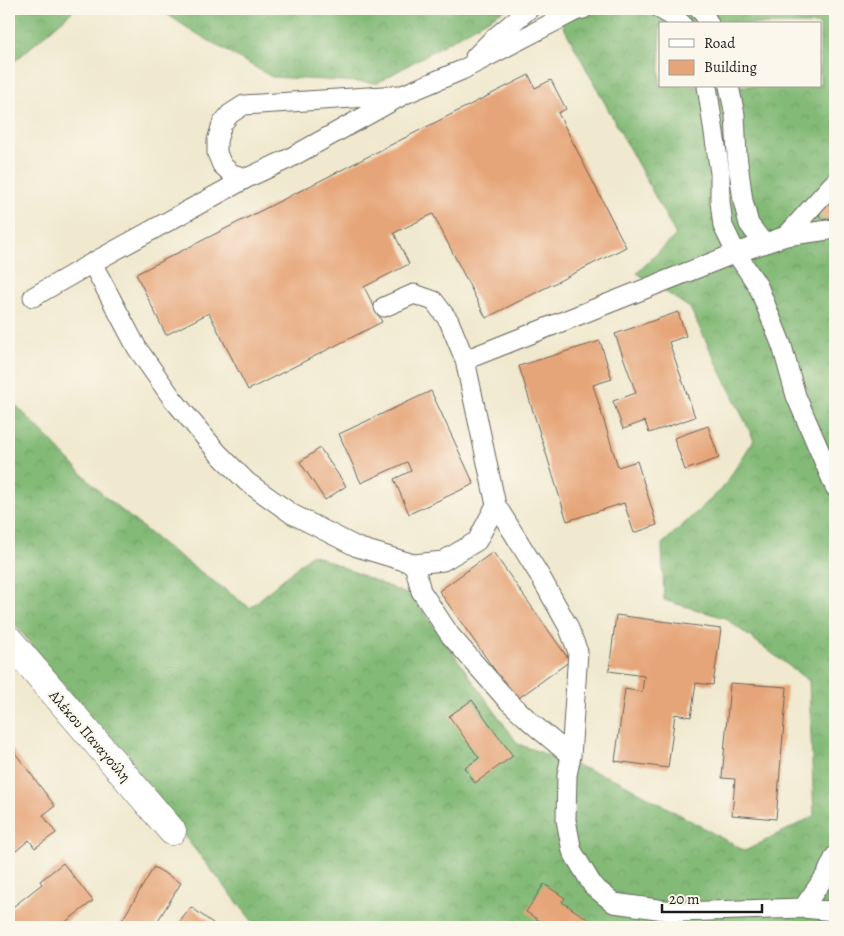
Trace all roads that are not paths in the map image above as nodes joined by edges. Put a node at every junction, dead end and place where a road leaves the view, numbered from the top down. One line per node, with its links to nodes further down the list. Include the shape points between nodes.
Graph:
1 (529, 9): 7 (lane)
2 (583, 9): 7 (lane)
3 (660, 9): 5 (lane)
4 (699, 9): 6 (lane)
5 (680, 22)
6 (708, 22)
7 (462, 70): 10 (lane)
8 (707, 88): 16 (lane, via 720,173 723,226)
9 (729, 88): 15 (lane, via 743,201 749,224)
10 (405, 94): 11 (lane); 11 (lane, via 244,105 222,124 217,153 222,165 232,174)
11 (247, 178): 17 (lane)
12 (835, 182): 14 (lane)
13 (835, 229): 14 (lane)
14 (786, 236): 15 (lane)
15 (764, 244): 16 (lane)
16 (736, 253): 20 (lane); 21 (lane, via 758,286 782,346 796,396)
17 (92, 263): 18 (lane); 23 (lane, via 136,348 172,398 247,482 292,514 357,547)
18 (33, 297)
19 (384, 307): 20 (lane, via 414,294 434,301 449,321)
20 (466, 360): 22 (lane)
21 (835, 487)
22 (496, 505): 23 (lane, via 477,541 443,560); 25 (lane, via 568,626 578,652)
23 (414, 564): 25 (lane, via 421,591 450,635 506,699)
24 (9, 640): 26 (street, Αλέκου Παναγούλη)
25 (571, 756): 28 (lane, via 567,775 566,820 572,851 593,886 614,903 679,912)
26 (172, 831)
27 (835, 856): 28 (lane)
28 (803, 908): 29 (lane)
29 (835, 911)

